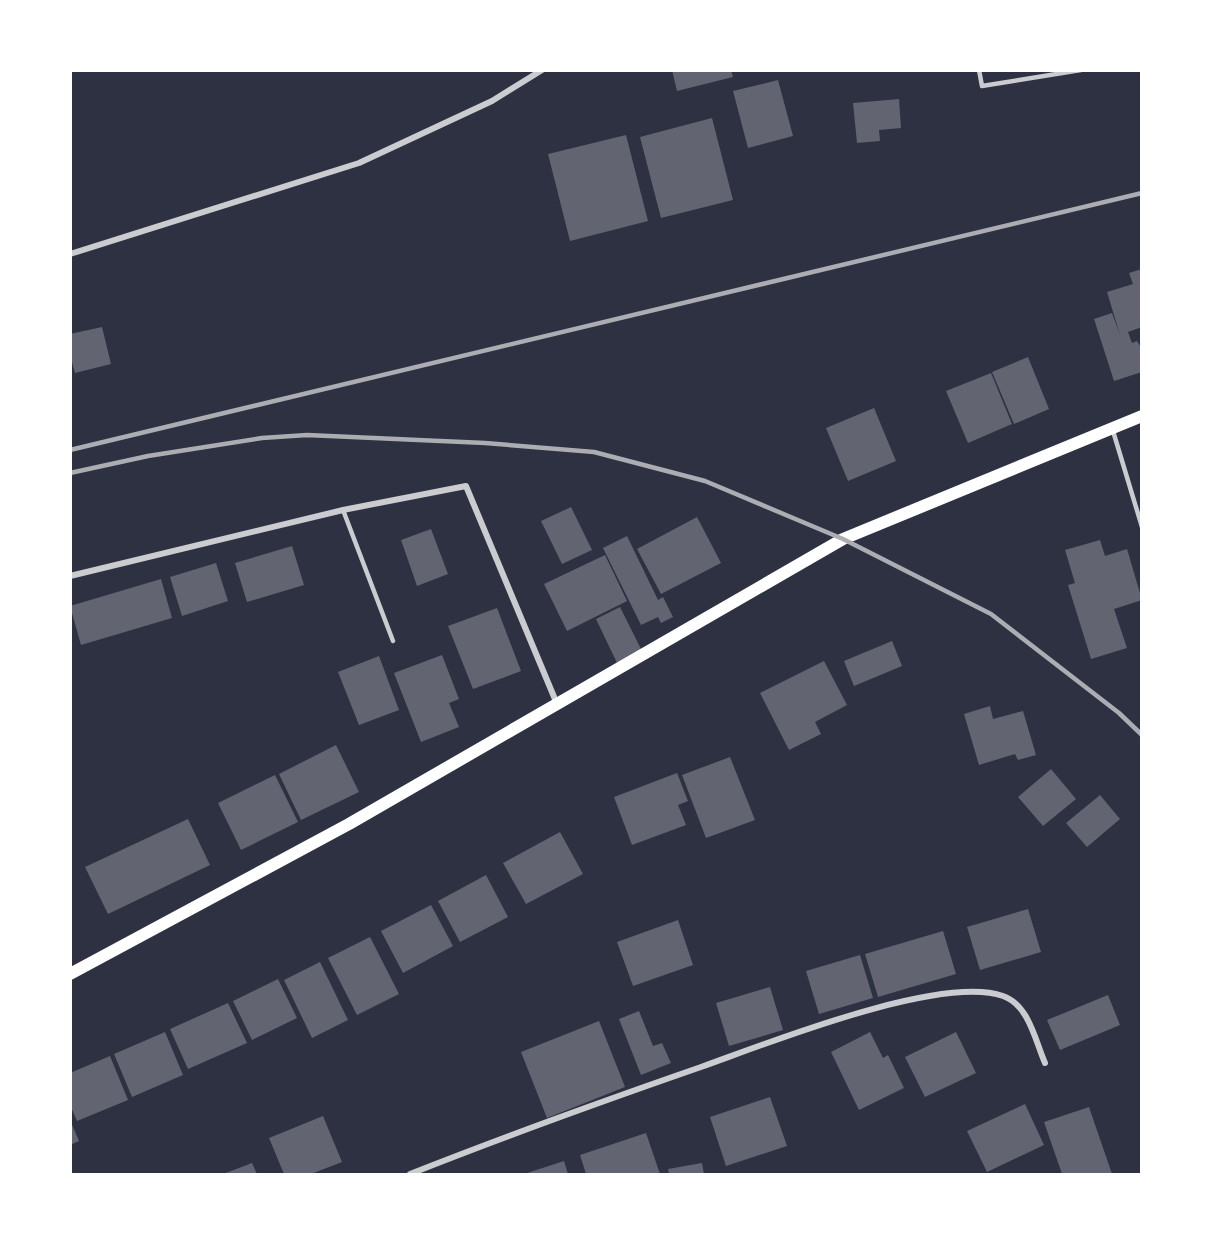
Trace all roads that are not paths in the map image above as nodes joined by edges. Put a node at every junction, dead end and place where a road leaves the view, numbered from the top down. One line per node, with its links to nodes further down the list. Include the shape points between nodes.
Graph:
1 (542, 70): 4 (street, via 492,101 359,163)
2 (979, 70): 3 (lane, via 982,86)
3 (1081, 70)
4 (70, 254)
5 (1142, 416): 6 (main road)
6 (1112, 428): 8 (lane); 11 (main road, via 843,539)
7 (343, 510): 9 (street); 10 (lane); 11 (street, via 466,486)
8 (1142, 527)
9 (70, 576)
10 (393, 640)
11 (556, 704): 12 (main road, via 349,824)
12 (70, 974)
13 (1045, 1063): 14 (street, via 1022,1008 987,992 944,995 858,1013 501,1137)
14 (410, 1174)

